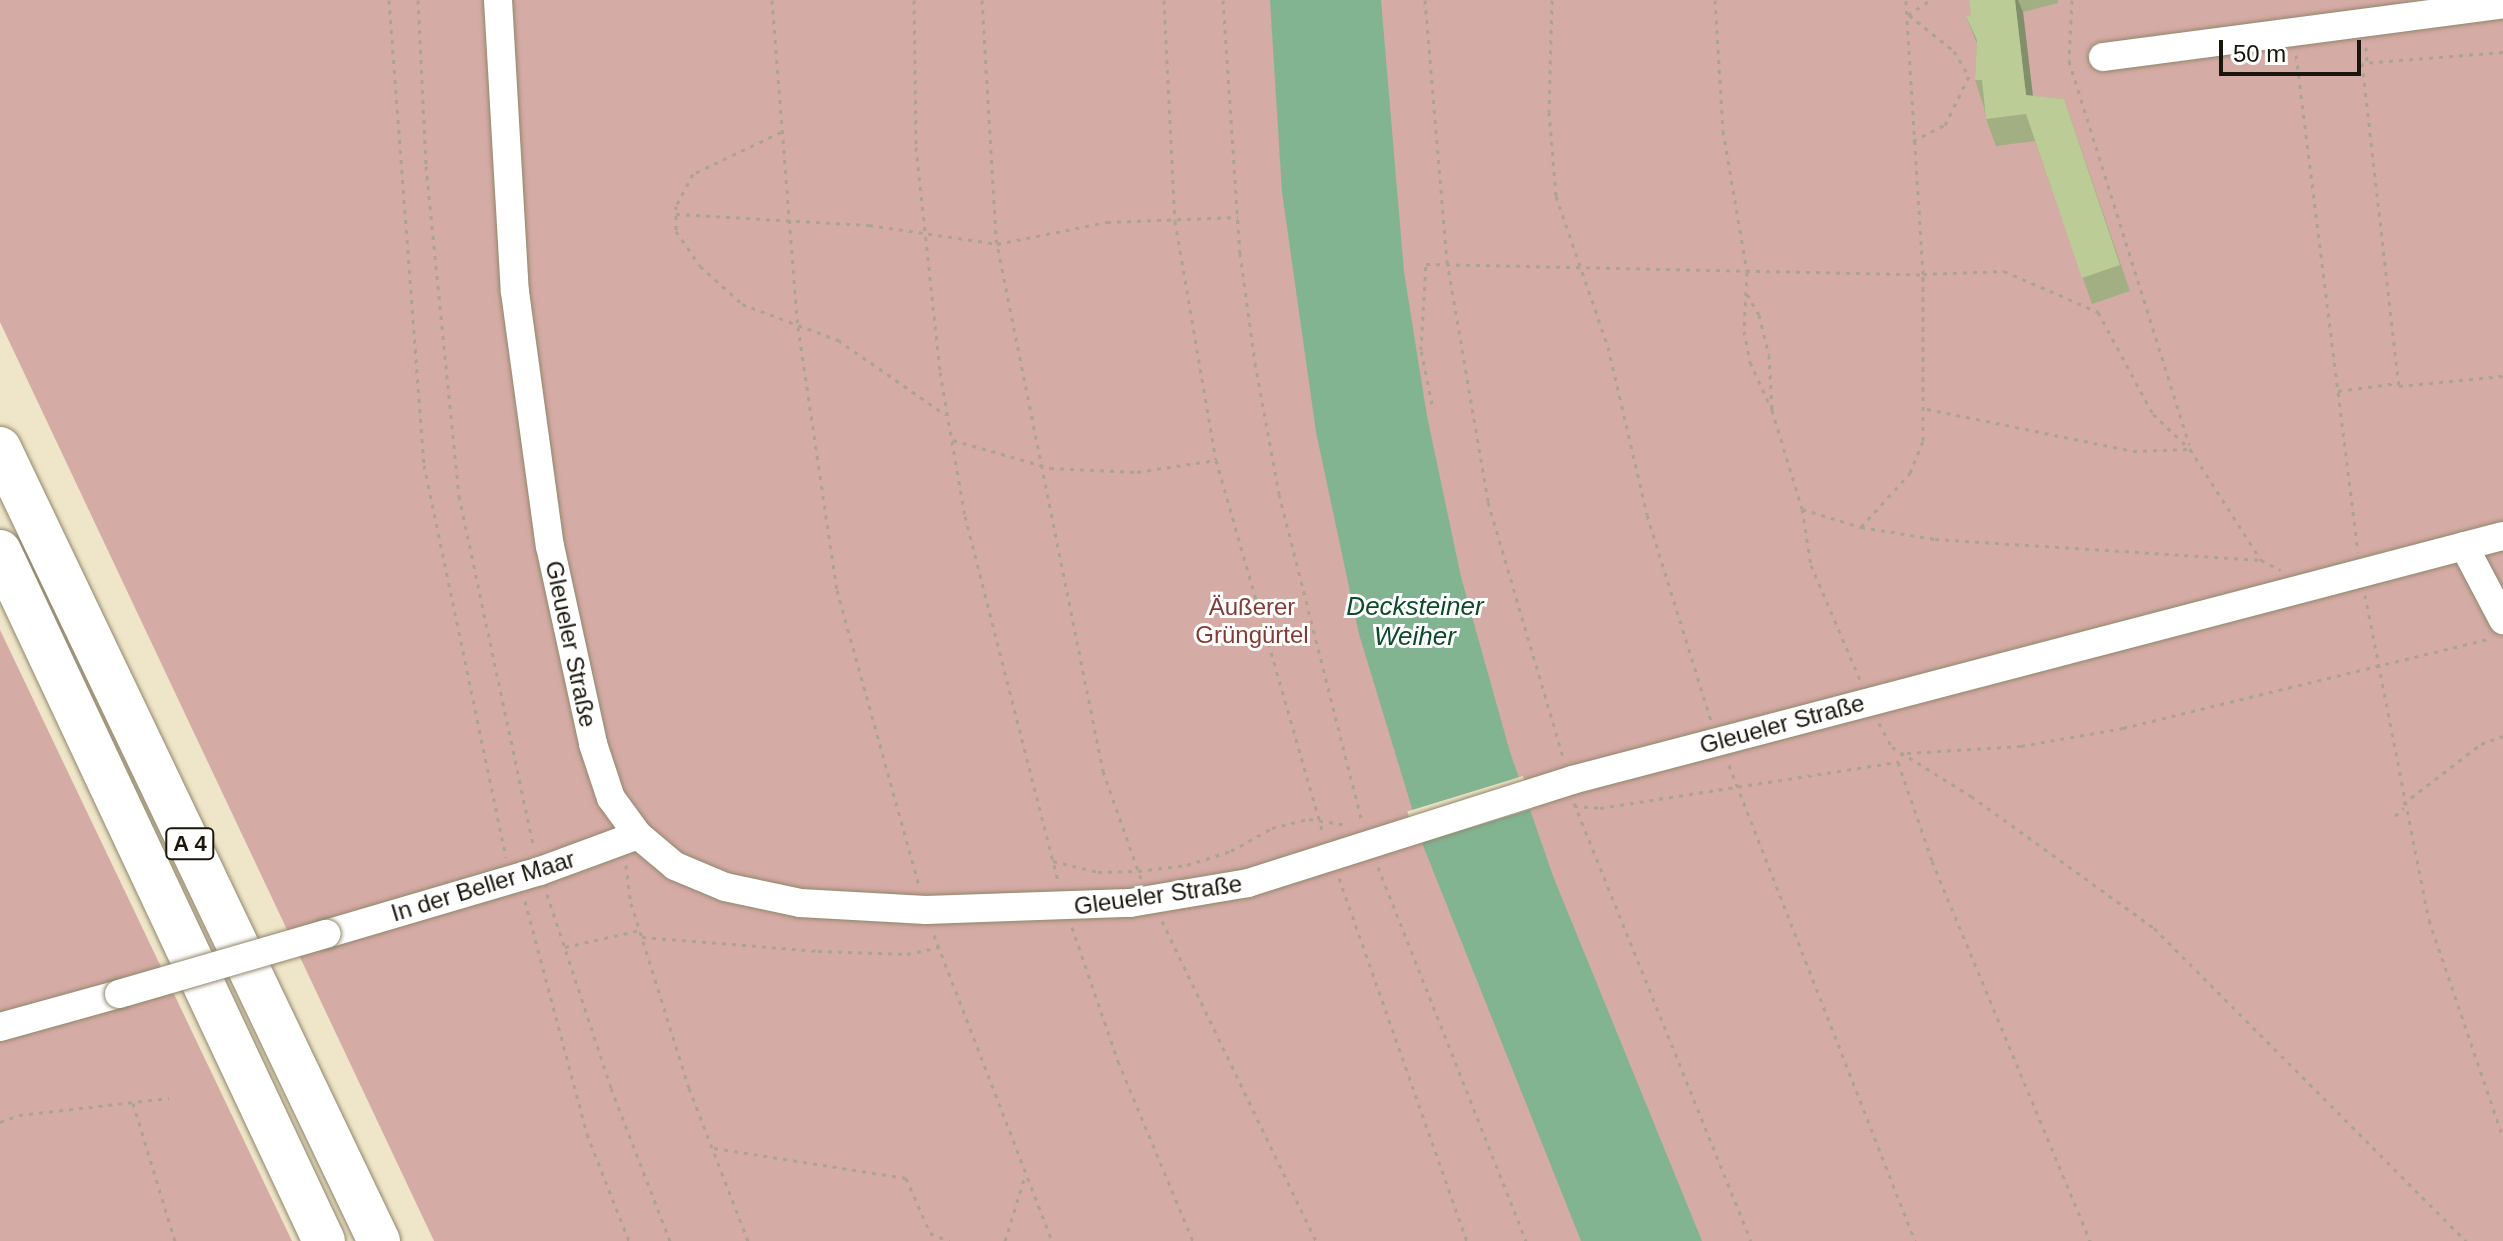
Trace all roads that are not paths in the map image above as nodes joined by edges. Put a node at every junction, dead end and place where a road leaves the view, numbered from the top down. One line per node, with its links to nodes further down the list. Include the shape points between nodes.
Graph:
1 (498, 0): 9 (street, Gleueler Straße, via 515,292 550,546 593,744)
2 (2503, 4): 3 (street)
3 (2103, 57)
4 (0, 448): 12 (highway, A 4)
5 (2503, 536): 6 (street, Gleueler Straße)
6 (2464, 546): 8 (street); 9 (street, Gleueler Straße, via 1563,782 1384,847 1331,856 1248,883 1150,900 1066,908 926,910 800,903 725,887 675,866)
7 (0, 551): 11 (highway, A 4)
8 (2503, 620)
9 (629, 838): 10 (street, In der Beller Maar, bridge, via 326,934)
10 (0, 1027)
11 (324, 1241)
12 (379, 1241)

